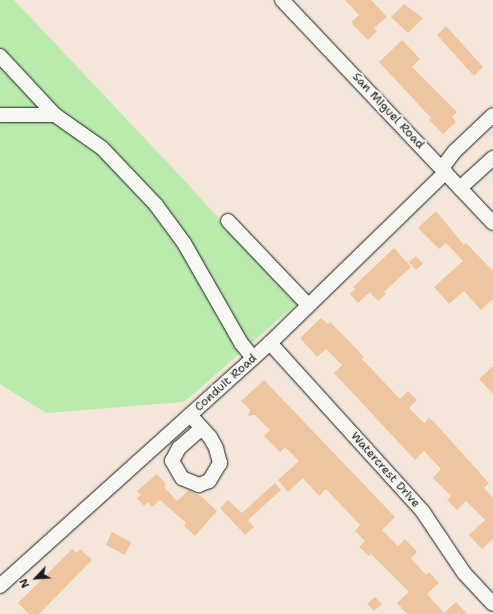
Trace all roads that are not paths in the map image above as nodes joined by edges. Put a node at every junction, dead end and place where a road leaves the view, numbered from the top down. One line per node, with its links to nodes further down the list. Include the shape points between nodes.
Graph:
1 (282, 0): 7 (street, San Miguel Road)
2 (0, 56): 4 (street)
3 (0, 115): 4 (street)
4 (55, 115): 13 (street, via 102,148 156,205 184,243 241,344)
5 (493, 115): 7 (street, Conduit Road, via 455,151)
6 (493, 158): 8 (street)
7 (444, 170): 8 (street, San Miguel Road); 11 (street, Conduit Road)
8 (460, 188): 10 (street, San Miguel Road)
9 (228, 221): 11 (street)
10 (493, 224)
11 (308, 306): 12 (street, Conduit Road)
12 (270, 343): 13 (street, Conduit Road); 17 (street, Watercrest Drive, via 423,512 464,573)
13 (253, 358): 14 (street, Conduit Road)
14 (190, 415): 15 (street); 16 (street, Conduit Road)
15 (202, 428)
16 (0, 586)
17 (493, 604)

